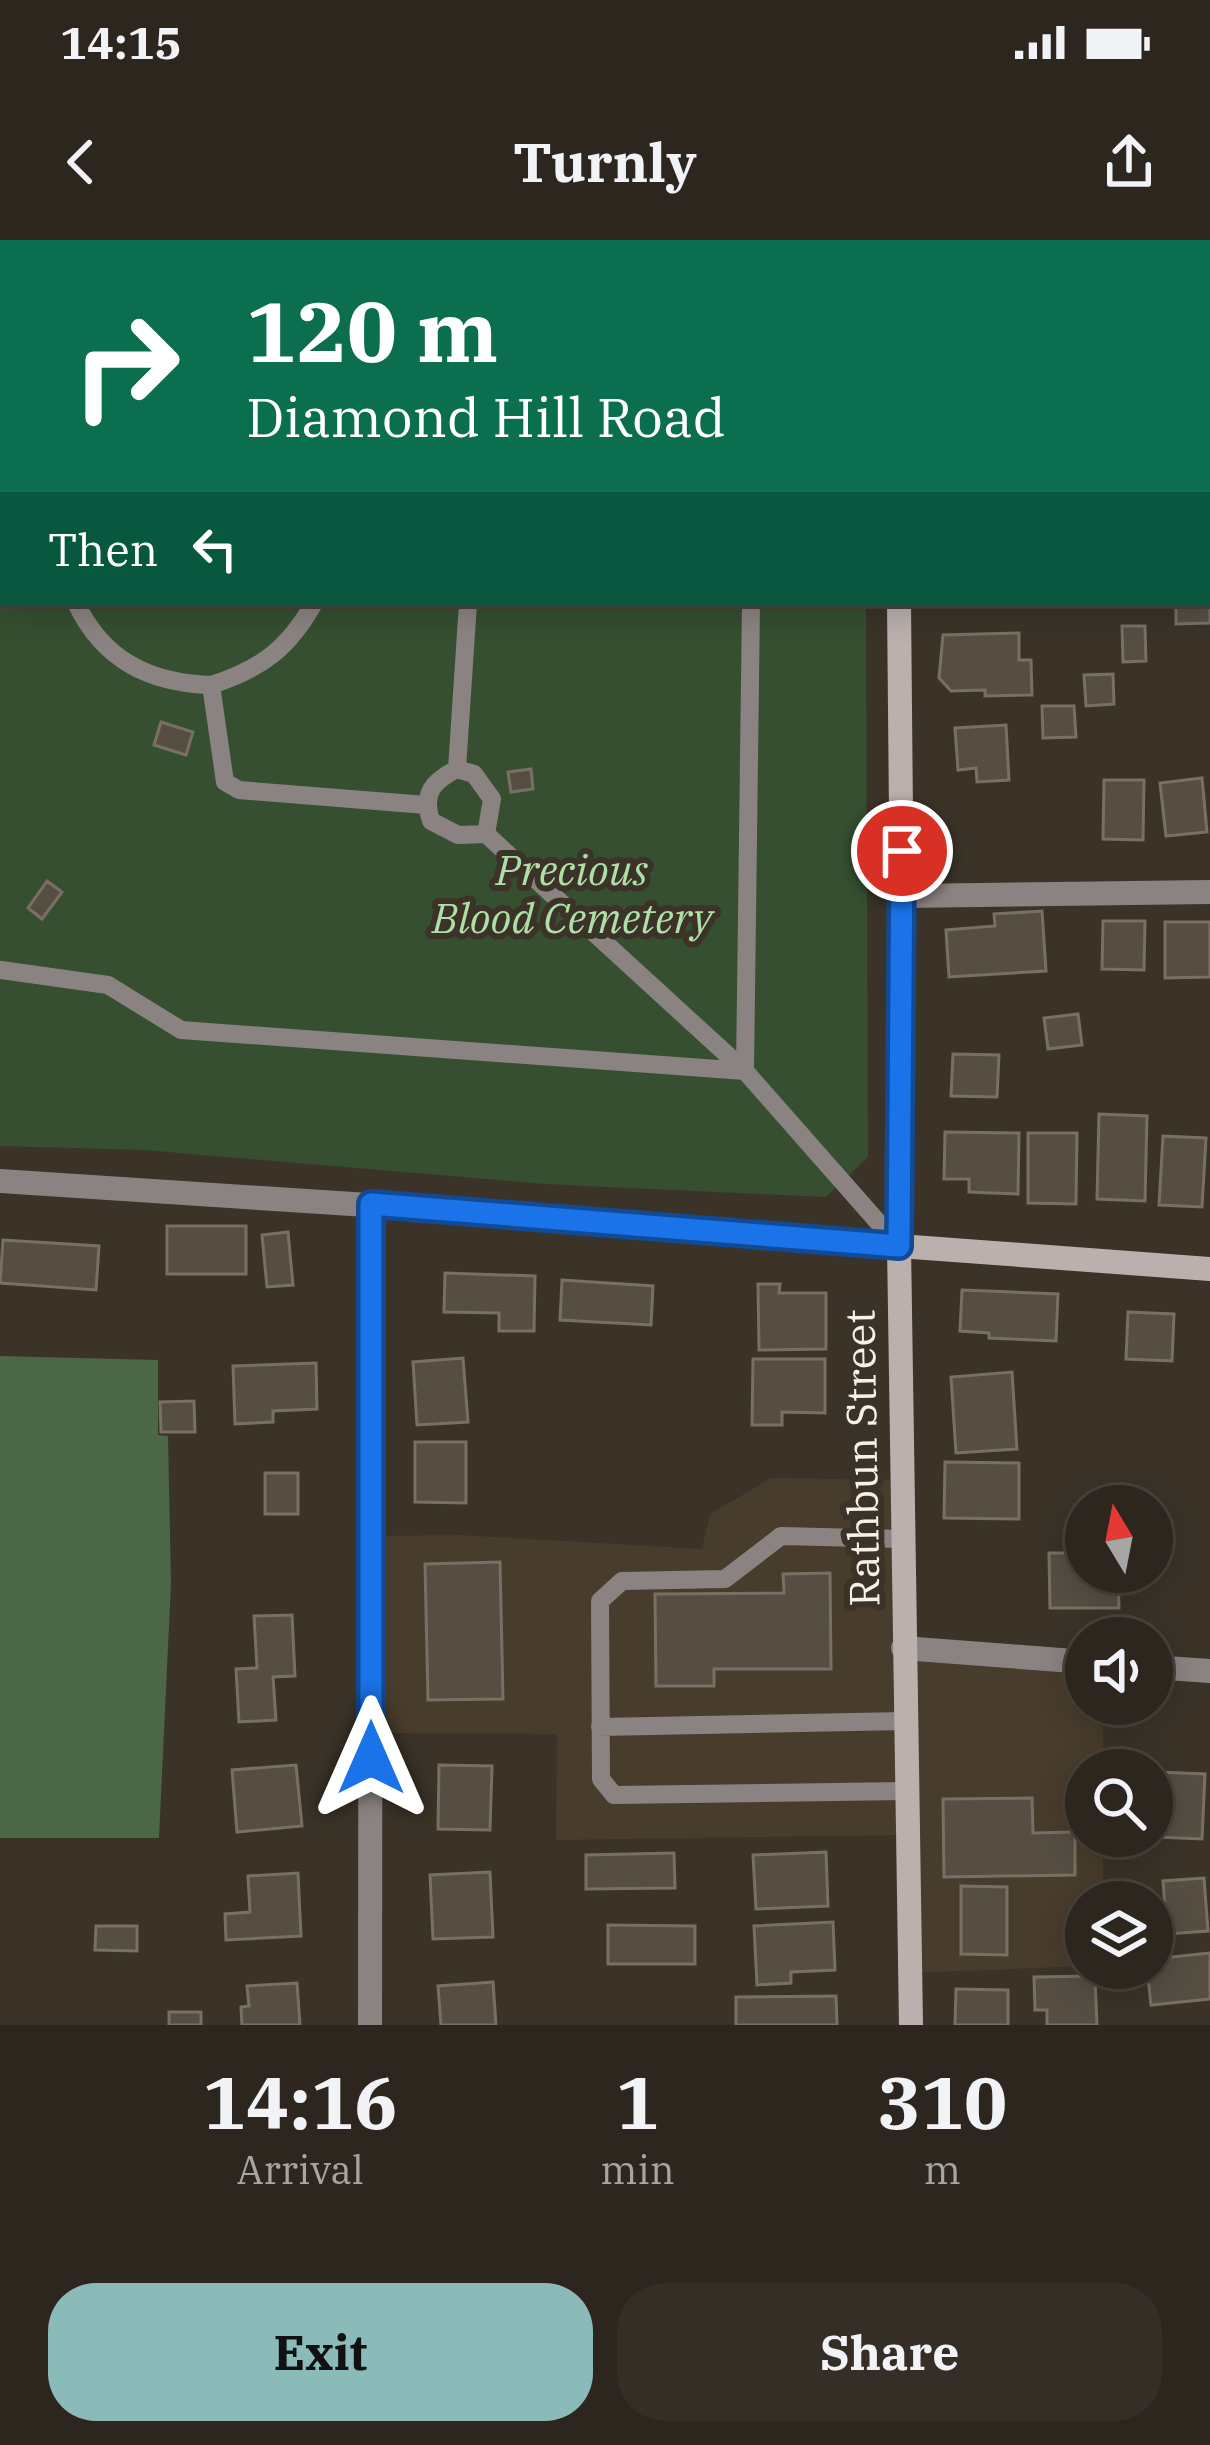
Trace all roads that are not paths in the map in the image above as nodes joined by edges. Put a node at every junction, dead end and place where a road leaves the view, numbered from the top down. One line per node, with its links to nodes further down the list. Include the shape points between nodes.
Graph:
1 (78, 606): 6 (lane, via 127,666 182,685)
2 (312, 606): 6 (lane, via 274,654)
3 (468, 606): 7 (lane)
4 (751, 606): 13 (lane)
5 (899, 606): 11 (main road, Rathbun Street)
6 (211, 685): 8 (lane, via 225,782 239,790)
7 (457, 770): 8 (lane, via 436,779); 9 (lane, via 474,774 492,799)
8 (426, 805): 9 (lane, via 443,829)
9 (486, 834): 13 (lane)
10 (1210, 892): 11 (street)
11 (902, 896): 16 (main road, Rathbun Street)
12 (0, 970): 13 (lane, via 108,985 181,1030)
13 (746, 1071): 16 (lane)
14 (0, 1181): 15 (street)
15 (371, 1204): 16 (street); 26 (street)
16 (899, 1246): 17 (main road); 18 (main road, Rathbun Street)
17 (1210, 1268)
18 (902, 1539): 19 (main road, Rathbun Street); 24 (lane, via 782,1536 725,1579 622,1581 600,1601)
19 (903, 1648): 20 (street); 23 (main road, Rathbun Street)
20 (1065, 1660)
21 (1173, 1668): 22 (street)
22 (1210, 1671)
23 (905, 1721): 24 (lane); 25 (main road, Rathbun Street)
24 (600, 1727): 25 (lane, via 601,1779 614,1795)
25 (906, 1791): 27 (main road, Rathbun Street)
26 (370, 2025)
27 (910, 2025)

